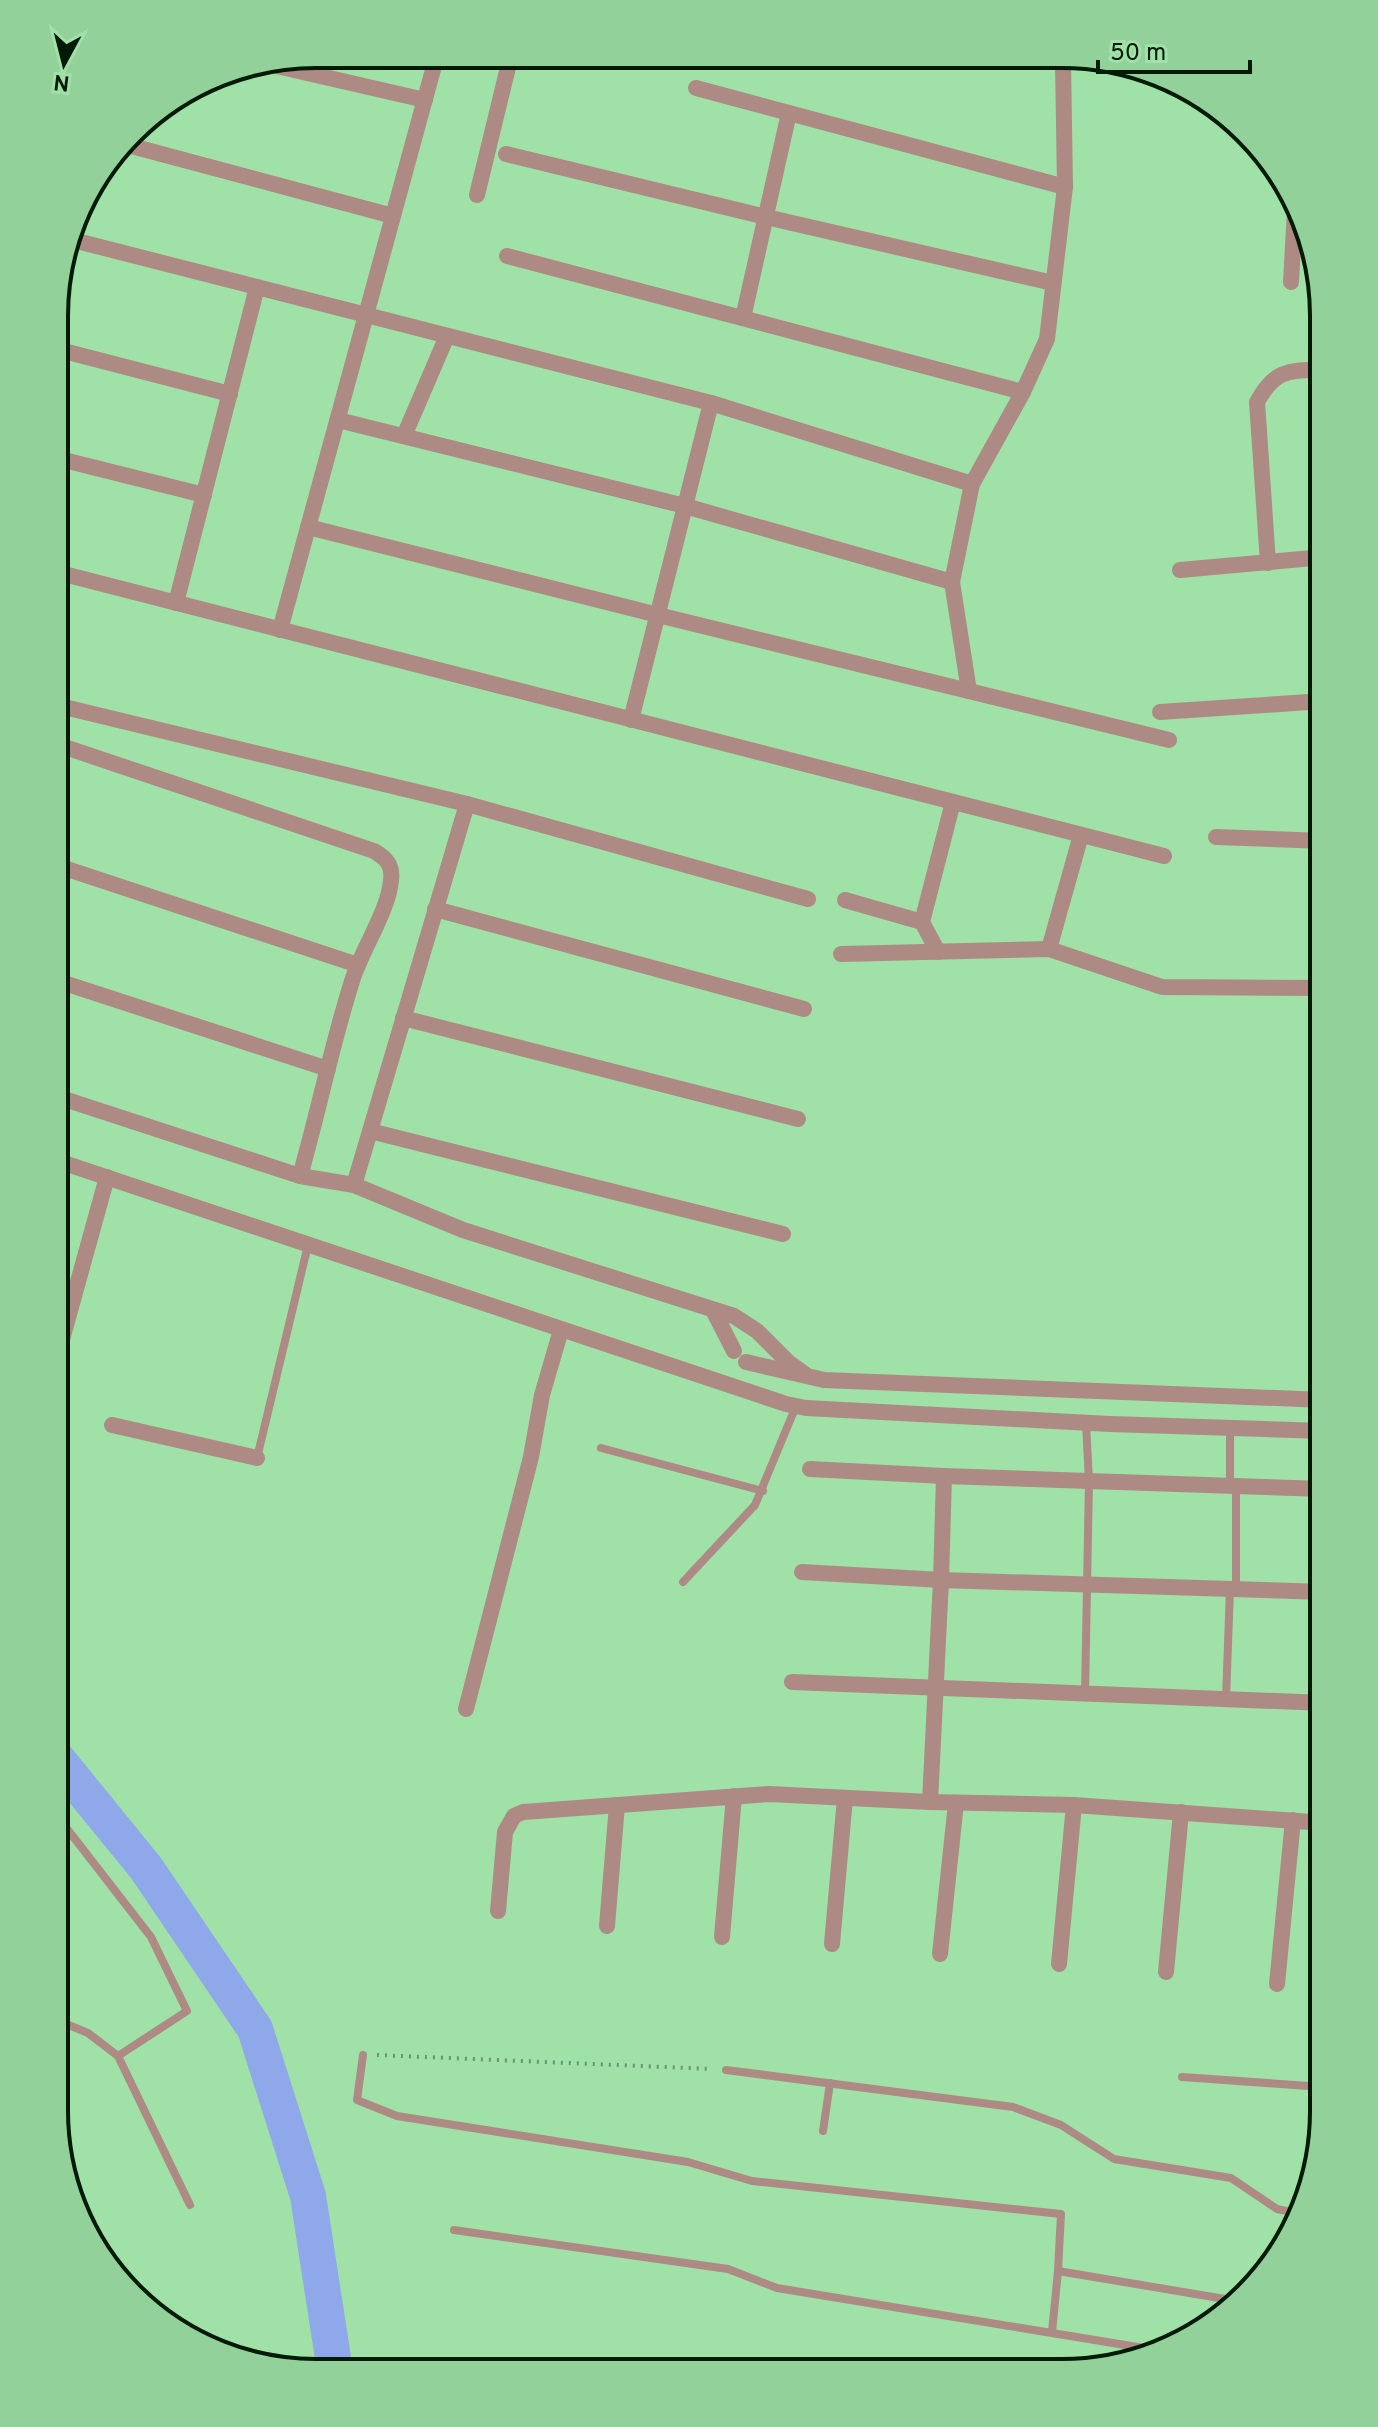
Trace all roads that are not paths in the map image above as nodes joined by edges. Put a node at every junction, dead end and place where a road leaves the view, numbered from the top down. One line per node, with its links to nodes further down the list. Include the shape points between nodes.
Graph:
1 (434, 68): 6 (street)
2 (508, 68): 11 (street)
3 (1063, 68): 10 (street)
4 (292, 70): 6 (street)
5 (696, 88): 7 (street)
6 (425, 100): 12 (street)
7 (789, 113): 10 (street); 13 (street)
8 (136, 147): 12 (street)
9 (506, 154): 13 (street)
10 (1065, 187): 18 (street)
11 (477, 195)
12 (393, 216): 20 (street)
13 (766, 217): 18 (street); 21 (street)
14 (1294, 230): 17 (street)
15 (79, 242): 19 (street)
16 (507, 256): 21 (street)
17 (1291, 282)
18 (1053, 283): 25 (street, via 1047,339)
19 (257, 287): 20 (street); 26 (street)
20 (366, 315): 22 (street); 28 (street)
21 (743, 318): 25 (street)
22 (447, 336): 27 (street); 29 (street)
23 (68, 352): 26 (street)
24 (1310, 371): 36 (street, via 1278,375 1257,402)
25 (1023, 392): 31 (street)
26 (230, 394): 32 (street)
27 (711, 403): 31 (street); 33 (street)
28 (338, 420): 29 (street); 34 (street)
29 (404, 436): 33 (street)
30 (68, 461): 32 (street)
31 (972, 484): 39 (street)
32 (204, 495): 40 (street)
33 (685, 506): 39 (street); 41 (street)
34 (308, 527): 41 (street); 42 (street)
35 (1310, 559): 36 (street)
36 (1268, 563): 37 (street)
37 (1180, 570)
38 (68, 575): 40 (street)
39 (952, 582): 43 (street)
40 (176, 603): 42 (street)
41 (658, 615): 43 (street); 47 (street)
42 (280, 630): 47 (street)
43 (969, 691): 48 (street)
44 (1310, 702): 46 (street)
45 (68, 708): 51 (street)
46 (1160, 712)
47 (631, 720): 50 (street)
48 (1169, 740)
49 (68, 748): 64 (street, via 387,859 392,870 389,893)
50 (953, 802): 52 (street); 60 (street)
51 (467, 804): 57 (street); 59 (street)
52 (1081, 835): 55 (street); 61 (street)
53 (1216, 837): 54 (street)
54 (1310, 840)
55 (1164, 856)
56 (68, 869): 64 (street)
57 (808, 899)
58 (845, 900): 60 (street)
59 (435, 909): 67 (street); 68 (street)
60 (922, 922): 62 (street)
61 (1049, 949): 62 (street); 66 (street, via 1162,987)
62 (938, 952): 63 (street)
63 (841, 954)
64 (358, 965): 69 (street)
65 (68, 984): 69 (street)
66 (1310, 988)
67 (804, 1009)
68 (403, 1018): 71 (street); 72 (street)
69 (328, 1069): 74 (street)
70 (68, 1100): 74 (street)
71 (798, 1119)
72 (370, 1131): 76 (street); 77 (street)
73 (68, 1164): 75 (street)
74 (300, 1176): 76 (street)
75 (107, 1177): 78 (street); 80 (street)
76 (354, 1185): 79 (street, via 463,1230)
77 (783, 1234)
78 (308, 1245): 81 (street); 90 (lane)
79 (713, 1310): 82 (street, via 757,1331); 82 (street, via 740,1356)
80 (68, 1318)
81 (561, 1330): 84 (street); 108 (street)
82 (806, 1375): 83 (street, via 824,1380)
83 (1309, 1399)
84 (796, 1406): 85 (street); 96 (lane)
85 (1086, 1423): 87 (street); 93 (lane)
86 (112, 1425): 90 (street)
87 (1230, 1428): 88 (street); 94 (lane)
88 (1309, 1431)
89 (601, 1448): 96 (lane)
90 (257, 1458)
91 (810, 1469): 92 (street)
92 (944, 1476): 93 (street); 98 (street)
93 (1089, 1481): 94 (street); 100 (lane)
94 (1233, 1486): 95 (street); 101 (lane)
95 (1309, 1489)
96 (763, 1491): 99 (lane)
97 (802, 1572): 98 (street)
98 (941, 1580): 100 (street); 104 (street)
99 (683, 1582)
100 (1086, 1584): 101 (street); 105 (lane)
101 (1233, 1589): 102 (street); 106 (lane)
102 (1309, 1592)
103 (792, 1682): 104 (street)
104 (935, 1689): 105 (street); 111 (street)
105 (1085, 1694): 106 (street)
106 (1226, 1699): 107 (street)
107 (1309, 1702)
108 (466, 1709)
109 (734, 1796): 110 (street); 113 (street); 121 (street)
110 (845, 1798): 111 (street); 122 (street)
111 (930, 1802): 112 (street)
112 (956, 1803): 114 (street); 123 (street)
113 (617, 1805): 119 (street, via 514,1816 505,1832); 120 (street)
114 (1074, 1805): 115 (street); 124 (street)
115 (1181, 1812): 116 (street); 125 (street)
116 (1293, 1820): 117 (street); 126 (street)
117 (1309, 1822)
118 (68, 1830): 129 (lane, via 151,1937 187,2011)
119 (498, 1911)
120 (607, 1926)
121 (722, 1937)
122 (832, 1944)
123 (940, 1954)
124 (1059, 1964)
125 (1166, 1972)
126 (1277, 1984)
127 (68, 2025): 129 (lane)
128 (363, 2055): 138 (lane, via 357,2100 397,2116 688,2162 752,2181 1061,2214)
129 (118, 2056): 135 (lane)
130 (726, 2070): 132 (lane)
131 (1182, 2077): 133 (lane)
132 (830, 2083): 134 (lane); 136 (lane, via 1013,2107 1061,2125 1114,2159 1231,2178)
133 (1309, 2086)
134 (823, 2131)
135 (190, 2205)
136 (1288, 2211)
137 (454, 2230): 140 (lane, via 728,2269 777,2288)
138 (1058, 2271): 139 (lane); 140 (lane)
139 (1223, 2299)
140 (1052, 2332): 141 (lane)
141 (1138, 2347)

